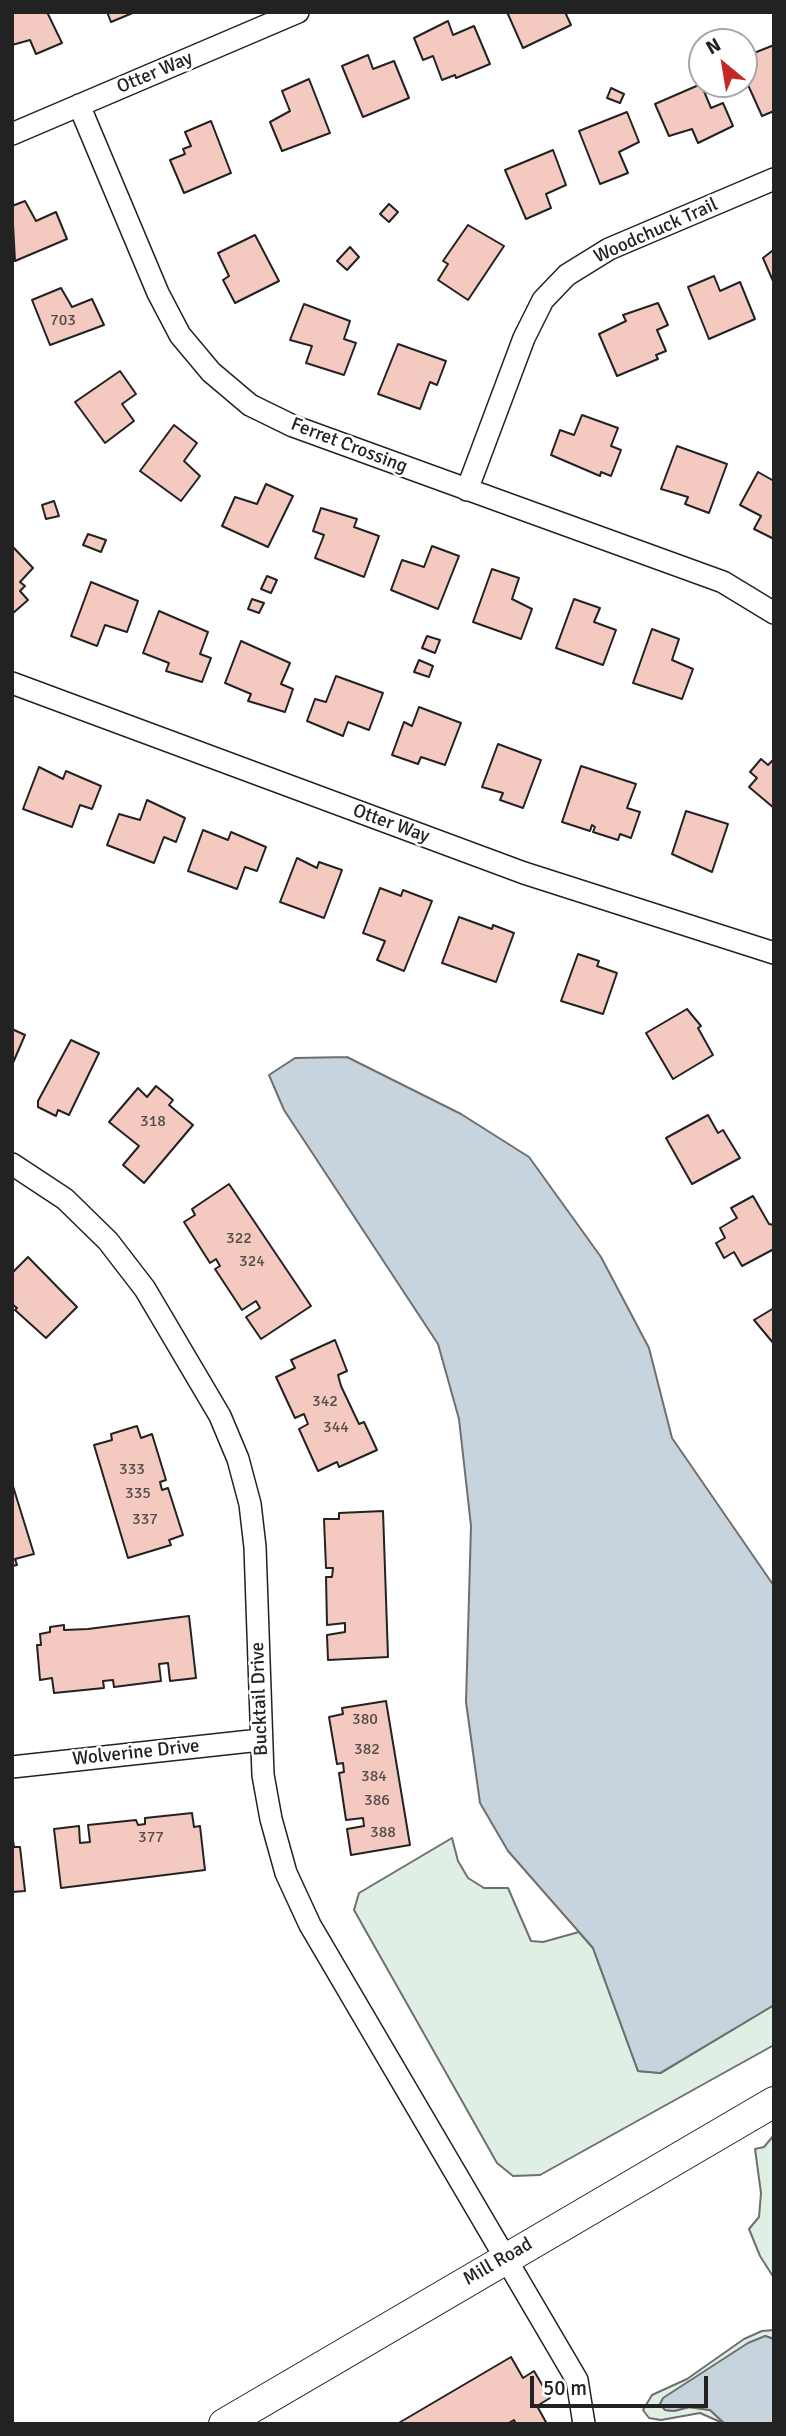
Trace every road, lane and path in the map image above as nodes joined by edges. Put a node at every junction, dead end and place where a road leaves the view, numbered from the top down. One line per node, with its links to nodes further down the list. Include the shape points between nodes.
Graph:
1 (298, 12): 2 (street, Otter Way)
2 (79, 105): 3 (street, Otter Way); 5 (street, Ferret Crossing, via 158,293 180,335 211,372 250,405 293,426)
3 (12, 134)
4 (774, 179): 5 (street, Woodchuck Trail, via 609,249 567,275 543,300 524,338)
5 (467, 490): 6 (street, Ferret Crossing, via 723,582)
6 (774, 613)
7 (12, 683): 8 (street, Otter Way, via 524,873)
8 (774, 953)
9 (12, 1164): 10 (street, Bucktail Drive, via 65,1199 108,1241 145,1289 220,1416 250,1504)
10 (260, 1740): 11 (street, Wolverine Drive); 13 (street, Bucktail Drive, via 271,1819 286,1873 310,1925)
11 (12, 1767)
12 (774, 2102): 13 (street, Mill Road)
13 (505, 2257): 14 (street, Mill Road); 15 (street, Bucktail Drive, via 577,2380)
14 (224, 2424)
15 (584, 2424)

